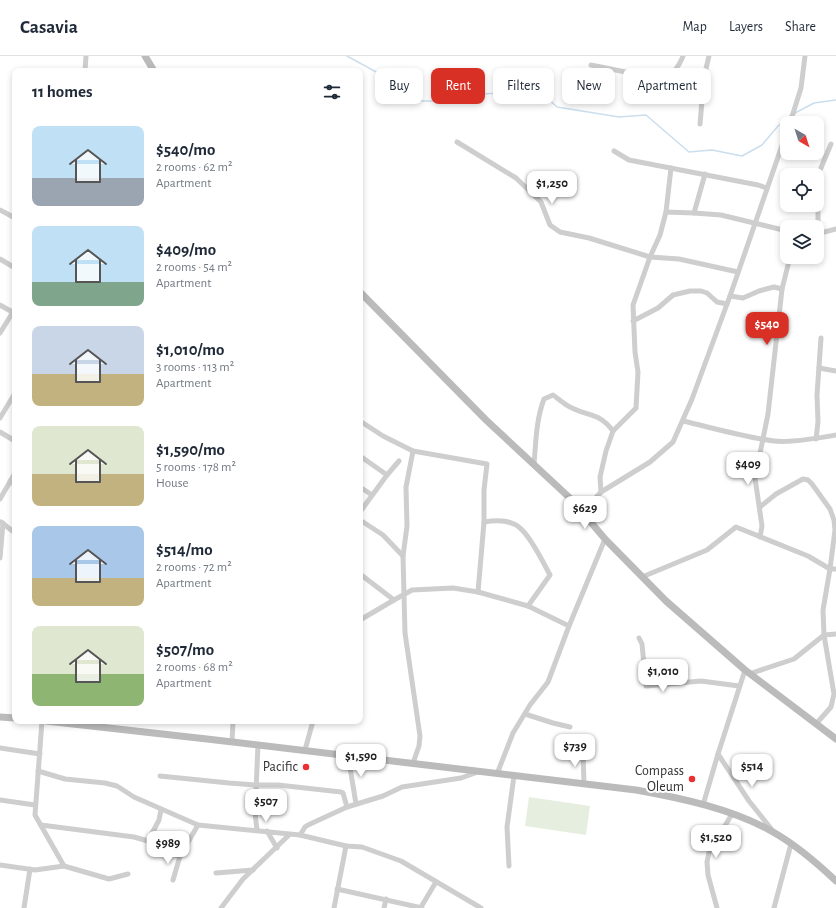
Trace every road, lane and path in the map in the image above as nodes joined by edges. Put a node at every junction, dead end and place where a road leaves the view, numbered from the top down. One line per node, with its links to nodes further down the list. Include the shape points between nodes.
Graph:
1 (86, 56): 7 (street)
2 (145, 56): 8 (main road)
3 (684, 56): 6 (street, via 668,77 660,79)
4 (709, 56): 10 (street, via 704,77)
5 (805, 56): 9 (street, via 801,88)
6 (592, 65)
7 (85, 68)
8 (152, 68)
9 (792, 116)
10 (700, 124)
11 (457, 142): 27 (street, via 516,178 541,202 550,225 560,232)
12 (830, 144): 22 (street, via 818,175)
13 (614, 151): 15 (street, via 629,160)
14 (780, 151): 17 (street)
15 (671, 168): 16 (street); 19 (street)
16 (705, 174): 17 (street); 20 (street)
17 (767, 188): 23 (street)
18 (0, 210): 21 (street)
19 (666, 212): 20 (street); 27 (street, via 660,235)
20 (694, 213): 23 (street, via 721,215)
21 (12, 216)
22 (817, 220)
23 (756, 224): 24 (street); 31 (street)
24 (780, 229)
25 (836, 229): 26 (street)
26 (824, 232)
27 (650, 257): 31 (street, via 679,259); 39 (street, via 633,305)
28 (0, 259): 30 (street)
29 (788, 264): 32 (street)
30 (12, 266)
31 (738, 272): 34 (street)
32 (782, 289): 34 (street, via 774,287 743,298); 52 (street)
33 (363, 295): 57 (main road, via 486,420)
34 (730, 296): 35 (street)
35 (727, 304): 39 (street, via 717,302 707,293 690,291 673,295 658,308); 46 (street)
36 (0, 305): 37 (street)
37 (12, 312)
38 (12, 316): 40 (street)
39 (633, 321): 48 (street, via 638,372 636,408)
40 (0, 333)
41 (821, 338): 42 (street)
42 (819, 368): 43 (street); 53 (street)
43 (836, 371)
44 (12, 399): 45 (street)
45 (0, 418)
46 (683, 421): 52 (street); 62 (street, via 673,442 664,451)
47 (363, 423): 54 (street)
48 (613, 431): 57 (street, via 607,422 572,408 553,395 544,399 540,408); 62 (street, via 600,477)
49 (0, 432): 51 (street)
50 (836, 435): 53 (street)
51 (12, 439)
52 (763, 439): 53 (street); 65 (street, via 755,478)
53 (816, 439)
54 (413, 451): 70 (street, via 487,464); 74 (street, via 406,487 407,526)
55 (363, 458): 58 (street)
56 (399, 461): 58 (street)
57 (534, 464): 67 (main road)
58 (387, 475): 63 (street)
59 (12, 478): 60 (street)
60 (10, 481): 64 (street)
61 (363, 489): 63 (street)
62 (601, 492): 67 (street)
63 (372, 496): 66 (street)
64 (0, 499)
65 (760, 507): 72 (street); 76 (street, via 776,494 803,480 808,480 830,509 834,520)
66 (363, 508)
67 (583, 512): 73 (main road)
68 (1, 522): 71 (street); 75 (street)
69 (363, 522): 74 (street, via 383,535)
70 (484, 522): 80 (street); 83 (street, via 495,520 520,527 550,575)
71 (12, 531)
72 (760, 537): 76 (street, via 808,556); 79 (street, via 736,527 707,550)
73 (605, 539): 79 (main road); 85 (street)
74 (403, 556): 81 (street)
75 (0, 558)
76 (830, 569): 77 (street); 87 (street, via 822,610)
77 (836, 569)
78 (363, 576): 82 (street)
79 (642, 577): 89 (main road)
80 (478, 592): 81 (street, via 453,588 412,590); 83 (street)
81 (404, 595): 82 (street); 110 (street, via 405,633 420,736 420,746)
82 (394, 600): 84 (street)
83 (528, 606): 85 (street)
84 (363, 618)
85 (569, 626): 92 (street, via 548,682)
86 (836, 634): 87 (street)
87 (824, 635): 89 (street, via 794,659); 91 (street)
88 (640, 638): 90 (street, via 646,686 701,681)
89 (747, 672): 90 (street); 99 (main road)
90 (739, 686): 108 (street)
91 (835, 694): 99 (street, via 831,707)
92 (525, 714): 100 (street); 113 (street, via 513,733)
93 (0, 717): 94 (main road)
94 (12, 718)
95 (42, 724): 107 (street)
96 (80, 724): 102 (main road)
97 (233, 724): 102 (street)
98 (312, 724): 105 (street)
99 (816, 724): 101 (main road)
100 (570, 727)
101 (836, 739)
102 (232, 742): 103 (main road)
103 (258, 745): 105 (main road); 117 (street)
104 (0, 748): 107 (street)
105 (305, 750): 109 (main road)
106 (583, 752): 116 (street)
107 (40, 754): 111 (street)
108 (718, 754): 121 (street); 129 (street)
109 (348, 756): 110 (main road); 119 (street)
110 (414, 763): 112 (main road)
111 (38, 772): 120 (street); 123 (street, via 105,782)
112 (479, 772): 113 (main road); 119 (street, via 461,778 402,787)
113 (497, 774): 115 (main road)
114 (160, 776): 117 (street)
115 (514, 776): 116 (main road); 139 (street, via 507,827)
116 (584, 784): 121 (main road, via 662,795)
117 (256, 785): 122 (street, via 341,792 344,793); 127 (street)
118 (0, 800): 120 (street)
119 (356, 804): 122 (street)
120 (35, 805): 125 (street, via 36,818)
121 (703, 805): 124 (main road)
122 (347, 807): 131 (street, via 308,825)
123 (161, 810): 126 (street); 132 (street, via 159,820)
124 (732, 814): 129 (main road); 155 (street, via 712,847 707,862)
125 (41, 825): 132 (street); 138 (street)
126 (198, 825): 127 (street); 136 (street)
127 (257, 830): 128 (street)
128 (267, 831): 130 (street); 135 (street)
129 (773, 832): 133 (main road)
130 (289, 835): 131 (street); 135 (street)
131 (300, 835): 134 (street)
132 (148, 841): 136 (street, via 158,851)
133 (791, 844): 145 (main road); 156 (street)
134 (346, 846): 146 (street, via 362,848 401,861); 147 (street)
135 (277, 848): 141 (street)
136 (180, 856): 144 (street)
137 (0, 865): 140 (street)
138 (64, 866): 140 (street); 143 (street, via 109,879)
139 (509, 866)
140 (30, 869): 149 (street)
141 (254, 870): 142 (street); 150 (street, via 241,881)
142 (216, 873)
143 (128, 874)
144 (173, 880)
145 (836, 881)
146 (436, 882): 153 (street); 154 (street)
147 (337, 889): 148 (street); 151 (street)
148 (386, 899): 152 (street); 153 (street)
149 (24, 908)
150 (220, 908)
151 (334, 908)
152 (384, 908)
153 (421, 908)
154 (481, 908)
155 (717, 908)
156 (774, 908)

